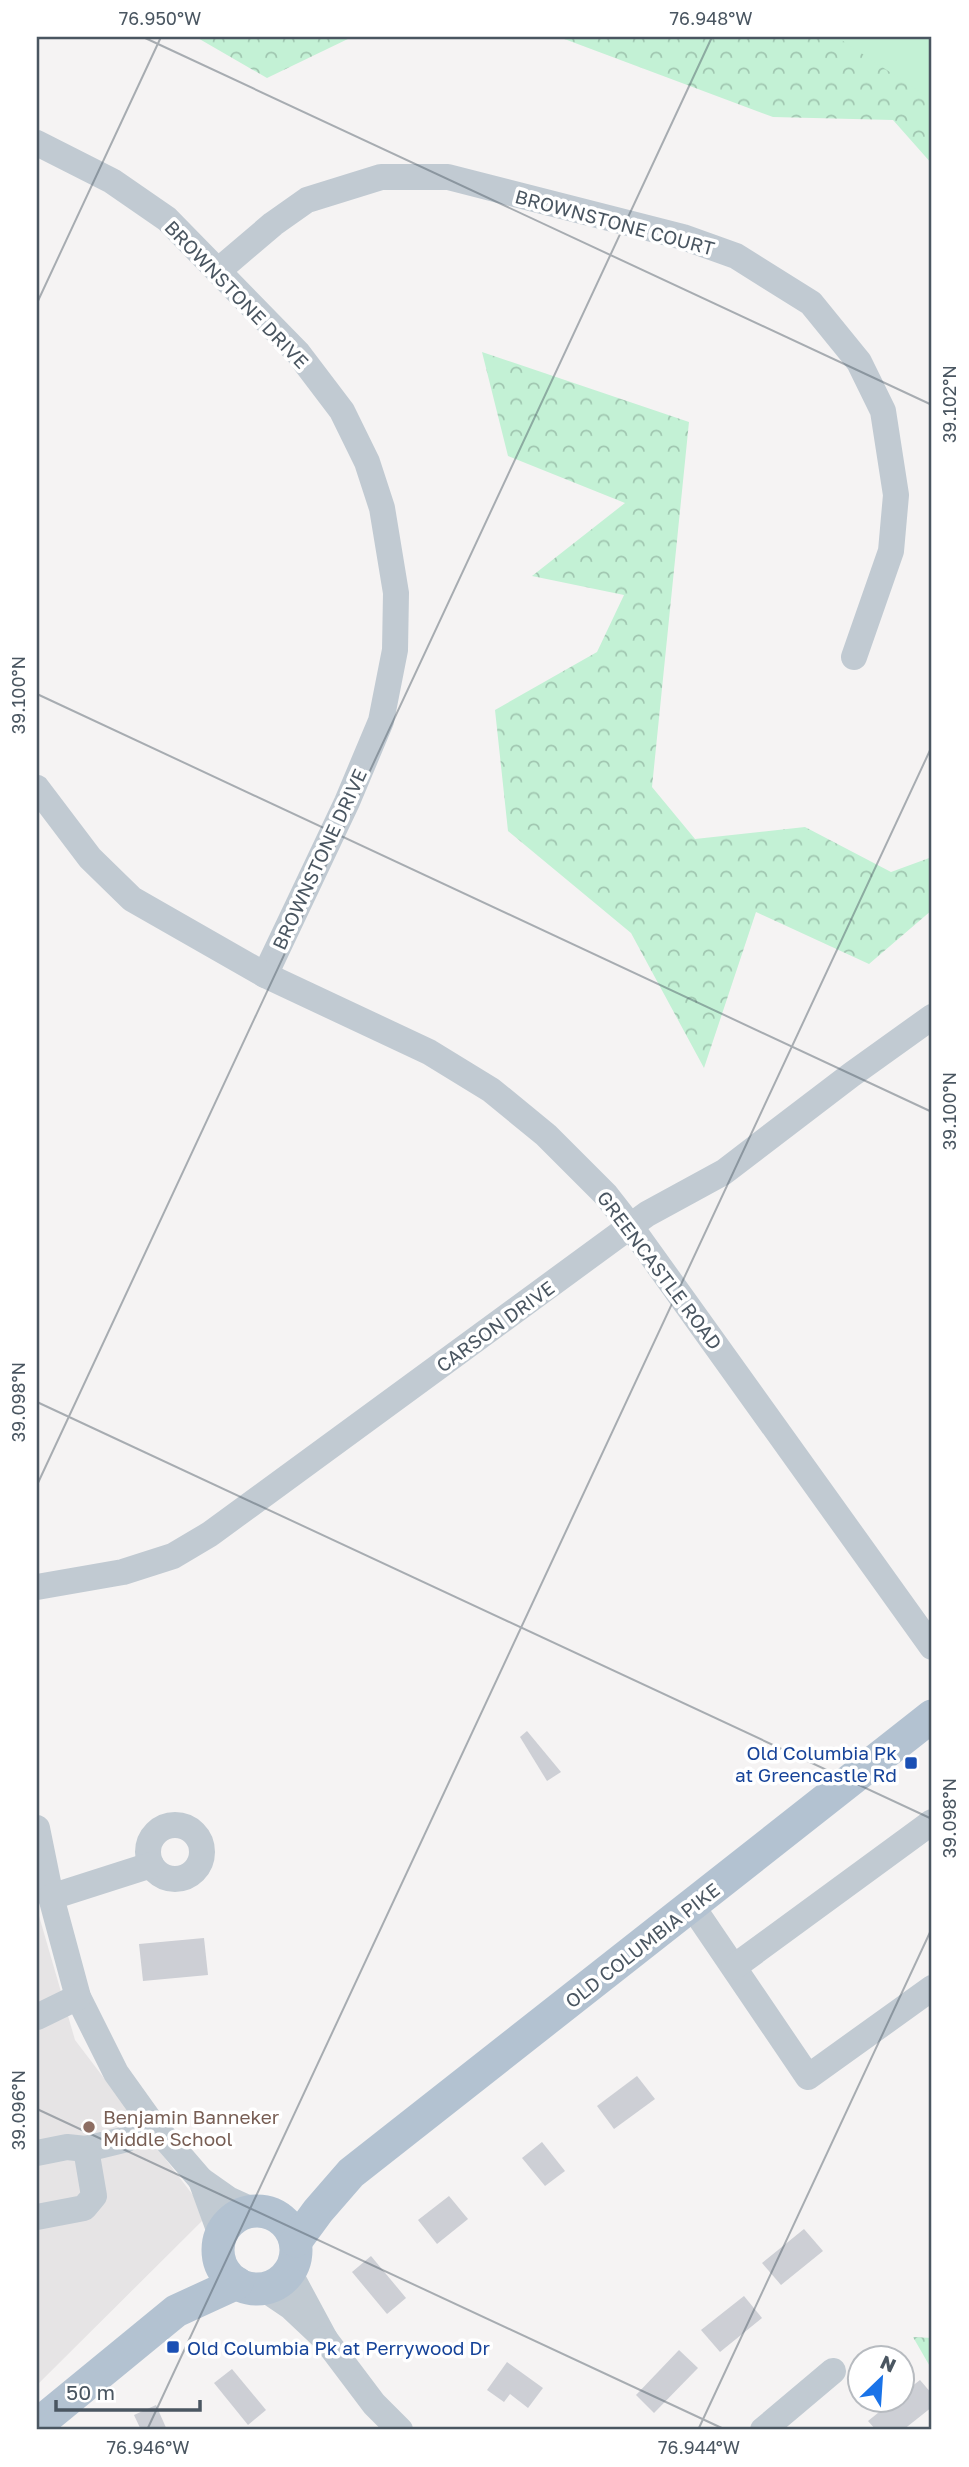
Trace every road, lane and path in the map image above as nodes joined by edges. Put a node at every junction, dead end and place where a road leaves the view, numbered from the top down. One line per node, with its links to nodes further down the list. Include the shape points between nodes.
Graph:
1 (37, 143): 2 (street, BROWNSTONE DRIVE, via 112,181 167,219)
2 (219, 270): 3 (street, BROWNSTONE COURT, via 307,200 381,177 448,177 682,237 736,256 811,303 859,362 883,411 896,495 891,551); 5 (street, BROWNSTONE DRIVE, via 298,353 342,411 367,462 382,508 397,593 395,650 381,721)
3 (854, 657)
4 (37, 788): 5 (street, GREENCASTLE ROAD, via 90,858 132,899)
5 (265, 975): 7 (street, GREENCASTLE ROAD, via 429,1052 491,1090 546,1135)
6 (932, 1017): 7 (street, CARSON DRIVE, via 724,1172)
7 (631, 1227): 8 (street, CARSON DRIVE, via 210,1534 173,1556 123,1572); 9 (street, GREENCASTLE ROAD)
8 (37, 1587)
9 (932, 1647)
10 (932, 1716): 15 (main road, OLD COLUMBIA PIKE)
11 (932, 1822): 16 (street)
12 (37, 1828): 14 (street)
13 (150, 1865): 14 (street)
14 (45, 1884): 18 (street)
15 (692, 1906): 16 (street); 23 (main road, OLD COLUMBIA PIKE)
16 (733, 1967): 17 (street, via 808,2077)
17 (932, 1988)
18 (78, 1997): 19 (street); 20 (street, via 116,2073)
19 (37, 2017)
20 (151, 2122): 21 (street, via 127,2139); 24 (street)
21 (86, 2149): 22 (street, via 67,2147); 26 (street, via 94,2196 84,2208)
22 (37, 2153)
23 (351, 2173): 25 (main road, OLD COLUMBIA PIKE, via 303,2198); 28 (main road, OLD COLUMBIA PIKE)
24 (201, 2180): 25 (street, via 228,2199); 27 (street)
25 (258, 2211): 27 (main road, via 238,2215); 28 (main road, via 278,2216 288,2225)
26 (37, 2217)
27 (220, 2240): 28 (main road, via 226,2274); 29 (main road, OLD COLUMBIA PIKE)
28 (271, 2271): 29 (main road, OLD COLUMBIA PIKE); 32 (street, via 291,2307 325,2339 374,2404)
29 (176, 2311): 31 (main road, OLD COLUMBIA PIKE)
30 (833, 2371): 33 (street)
31 (37, 2425)
32 (400, 2430)
33 (763, 2430)

